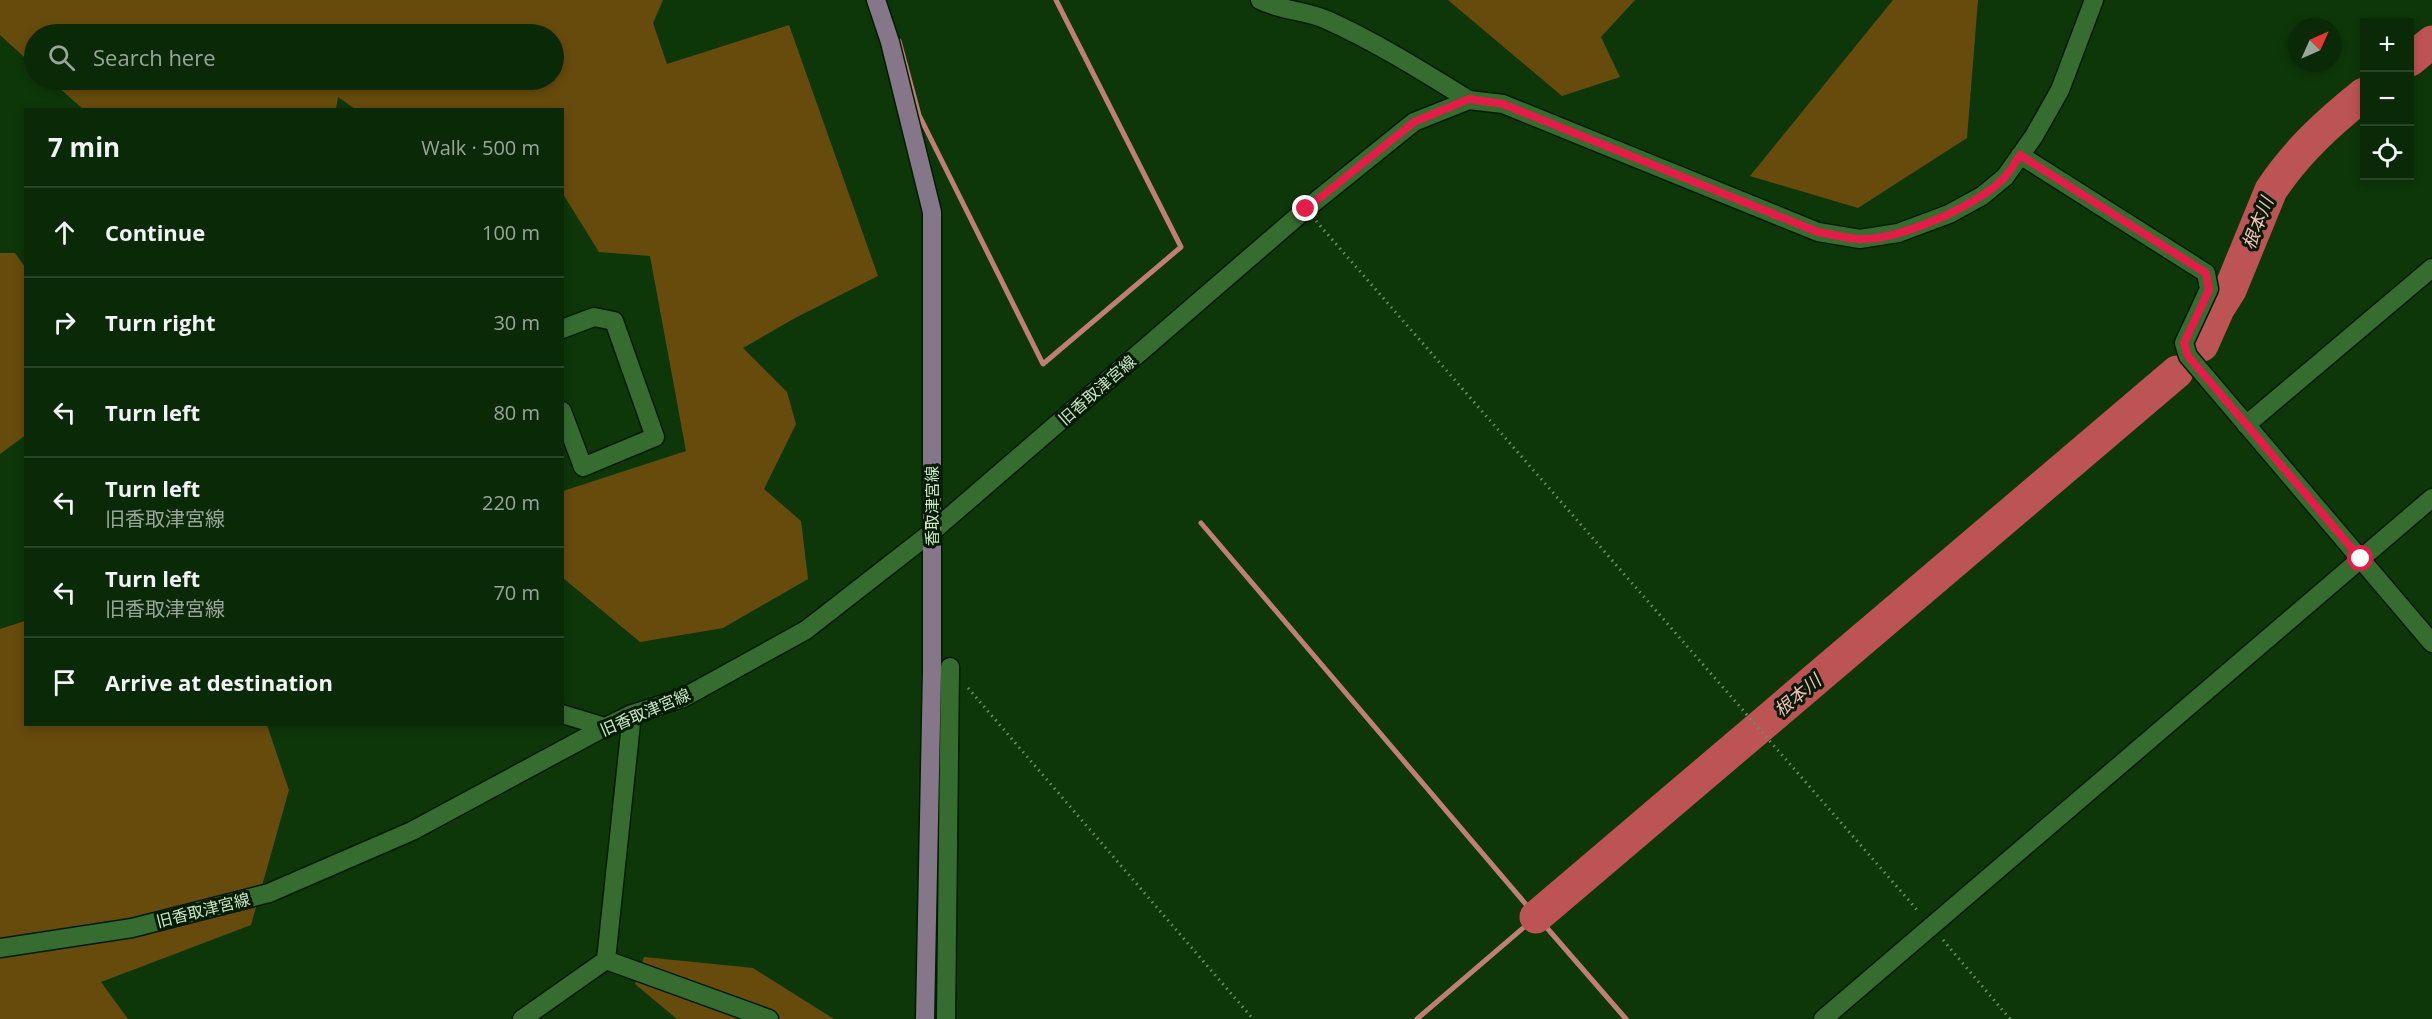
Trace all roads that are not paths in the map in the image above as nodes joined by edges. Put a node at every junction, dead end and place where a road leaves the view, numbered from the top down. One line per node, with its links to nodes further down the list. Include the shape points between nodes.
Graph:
1 (876, 0): 11 (main road, 香取津宮線, via 932,212)
2 (1260, 0): 4 (street, via 1324,18 1395,54)
3 (2094, 0): 5 (street, via 2060,90)
4 (1469, 99): 5 (street, via 1503,104 1818,232 1860,239 1898,233 1949,214 1982,196 2005,177); 11 (street, 旧香取津宮線, via 1414,122 1306,209)
5 (2020, 155): 9 (street, via 2206,273 2209,290 2184,343 2188,356)
6 (2432, 268): 9 (street)
7 (564, 328): 8 (street, via 594,317 614,321 655,437 582,467)
8 (564, 417)
9 (2246, 425): 12 (street)
10 (2432, 498): 12 (street)
11 (933, 531): 15 (street, 旧香取津宮線, via 806,630 683,698); 22 (main road, 香取津宮線)
12 (2361, 559): 13 (street); 24 (street)
13 (2432, 643)
14 (950, 667): 23 (street)
15 (632, 714): 17 (street, 旧香取津宮線); 19 (street)
16 (564, 715): 17 (street)
17 (605, 727): 18 (street, 旧香取津宮線, via 412,831 269,894 132,928)
18 (0, 948)
19 (606, 960): 20 (street); 21 (street)
20 (522, 1019)
21 (769, 1019)
22 (925, 1019)
23 (946, 1019)
24 (1823, 1019)

